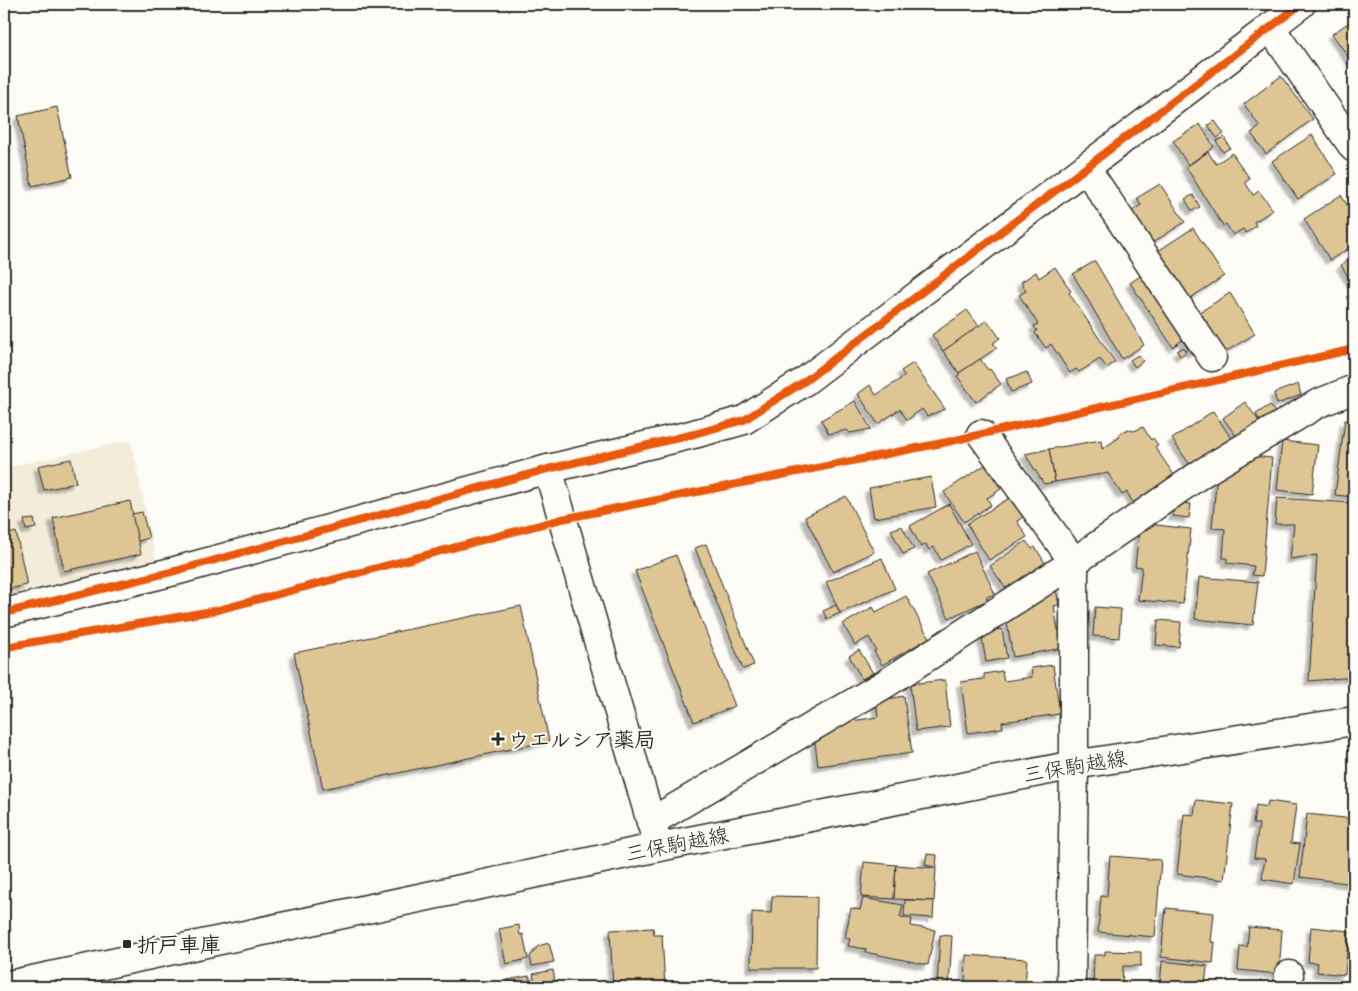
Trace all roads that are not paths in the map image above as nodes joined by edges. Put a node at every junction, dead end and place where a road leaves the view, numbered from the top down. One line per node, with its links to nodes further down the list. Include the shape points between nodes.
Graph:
1 (1300, 4): 2 (street)
2 (1270, 27): 3 (street); 4 (street)
3 (1354, 148)
4 (1086, 168): 5 (street); 8 (street, via 805,381 744,420)
5 (1212, 356)
6 (1354, 389): 9 (street, via 1317,404 1202,473)
7 (981, 434): 9 (street)
8 (548, 469): 10 (street, via 175,571); 13 (street)
9 (1074, 562): 12 (street); 13 (street, via 885,684)
10 (4, 613)
11 (1354, 721): 12 (street, 三保駒越線)
12 (1074, 765): 14 (street, 三保駒越線); 16 (street)
13 (651, 822): 14 (street)
14 (659, 847): 15 (street, 三保駒越線)
15 (4, 986)
16 (1071, 987)

